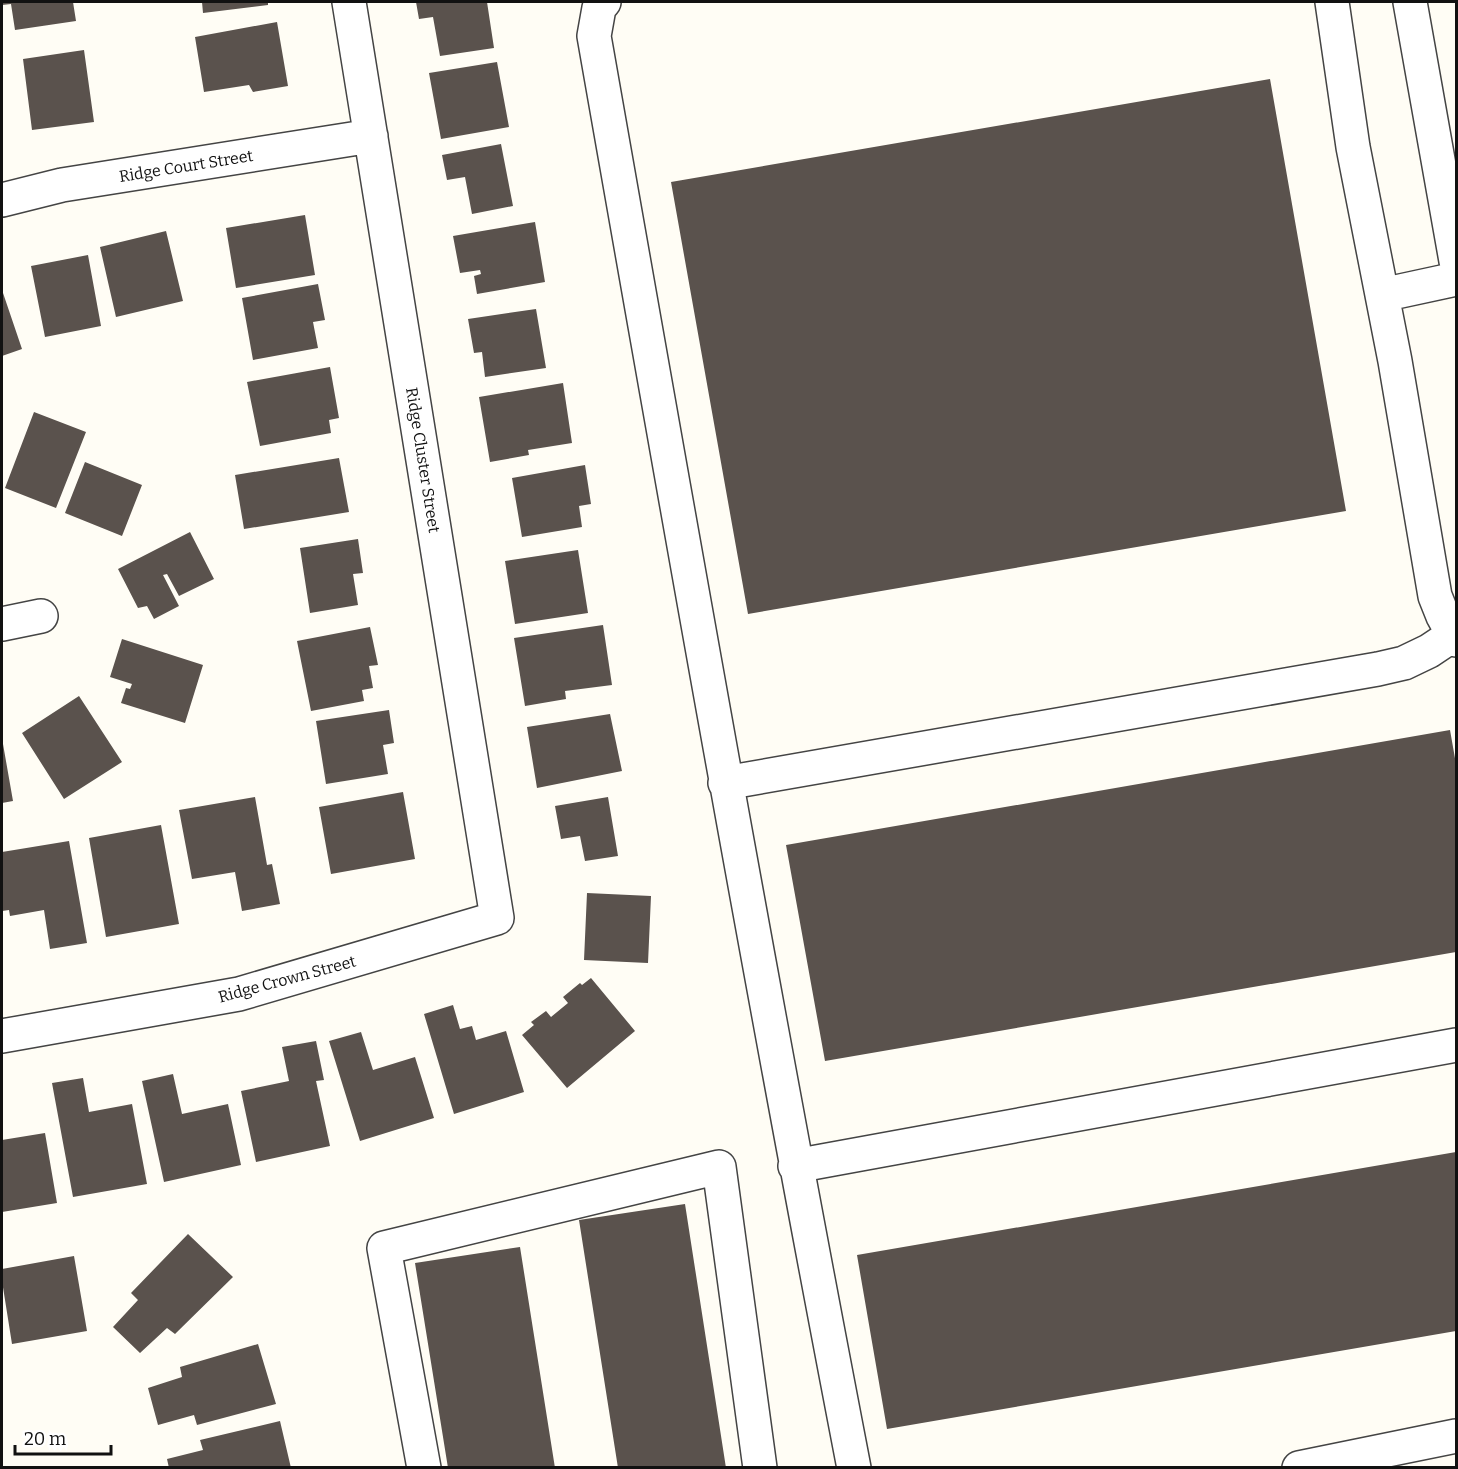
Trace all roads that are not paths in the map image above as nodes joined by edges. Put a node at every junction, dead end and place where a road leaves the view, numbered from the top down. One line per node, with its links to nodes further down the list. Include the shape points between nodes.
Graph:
1 (349, 2): 5 (street, Ridge Cluster Street)
2 (604, 2): 14 (street, via 599,8 594,36)
3 (1332, 2): 10 (street, via 1353,147)
4 (1410, 2): 6 (street)
5 (371, 136): 7 (street, Ridge Court Street, via 62,185); 15 (street, Ridge Cluster Street)
6 (1450, 195): 8 (street)
7 (2, 200)
8 (1456, 261)
9 (1456, 279): 10 (street)
10 (1382, 295): 13 (street, via 1435,596)
11 (41, 616): 12 (street)
12 (2, 624)
13 (1455, 636): 14 (street, via 1404,663 1378,669)
14 (725, 783): 18 (street)
15 (497, 918): 16 (street, Ridge Crown Street, via 239,994)
16 (2, 1036)
17 (1456, 1045): 18 (street)
18 (795, 1166): 22 (street)
19 (1456, 1436): 23 (street)
20 (424, 1467): 21 (street, via 384,1248 719,1167)
21 (760, 1467)
22 (854, 1467)
23 (1299, 1467)

